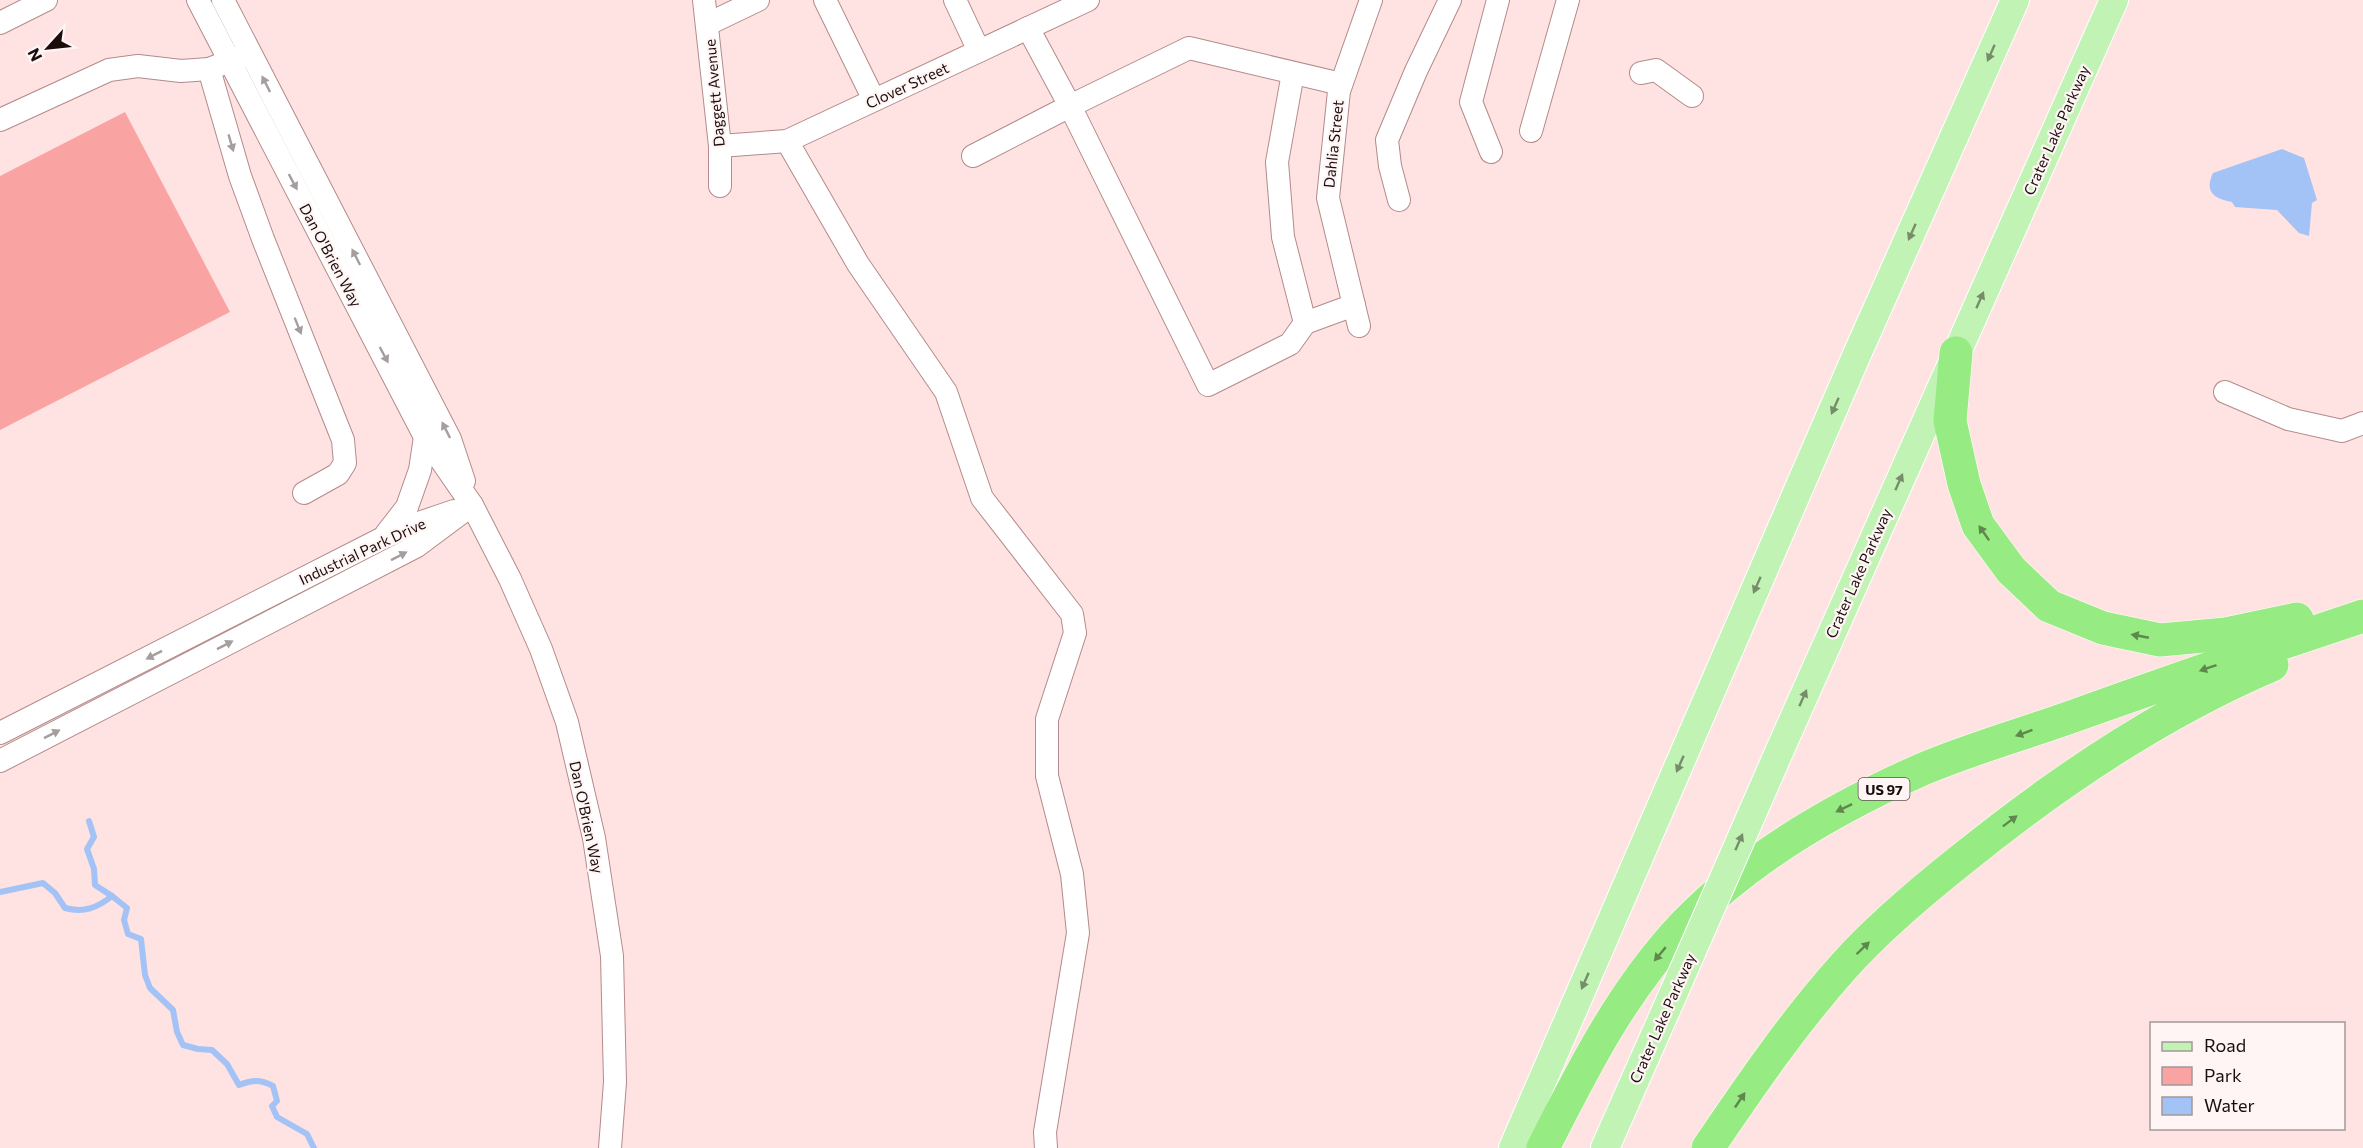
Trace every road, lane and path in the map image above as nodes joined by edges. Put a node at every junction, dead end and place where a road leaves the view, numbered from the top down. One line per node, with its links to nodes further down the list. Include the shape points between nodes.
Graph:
1 (46, 0): 17 (street)
2 (198, 0): 21 (street, Dan O'Brien Way)
3 (223, 0): 21 (street, Dan O'Brien Way)
4 (704, 0): 18 (street, Daggett Avenue)
5 (758, 0): 18 (street)
6 (825, 0): 28 (street)
7 (955, 0): 20 (street)
8 (1088, 0): 16 (street, Clover Street)
9 (1371, 0): 26 (street, Dahlia Street)
10 (1450, 0): 37 (street, via 1387,140)
11 (1498, 0): 34 (street, via 1471,102)
12 (1568, 0): 31 (street)
13 (2015, 0): 53 (main road, one-way to 53)
14 (2094, 0): 25 (main road, via 2087,22)
15 (2114, 0): 25 (main road, Crater Lake Parkway)
16 (1046, 9): 19 (street, Clover Street)
17 (0, 23)
18 (708, 24): 33 (street, Daggett Avenue)
19 (1028, 28): 20 (street, Clover Street); 29 (street)
20 (979, 51): 28 (street, Clover Street)
21 (240, 58): 22 (street); 42 (street, Dan O'Brien Way, one-way to 42); 44 (street, Dan O'Brien Way, one-way to 21, via 450,439)
22 (209, 69): 30 (street, via 181,71 138,66 109,70); 43 (street, one-way to 43, via 240,176 343,440 345,463 338,474)
23 (1293, 73): 26 (street); 29 (street, via 1189,48); 38 (street, via 1276,162 1283,237)
24 (1641, 73): 27 (street, via 1656,70)
25 (2081, 75): 39 (main road, Crater Lake Parkway, one-way to 25)
26 (1341, 84): 38 (street, Dahlia Street, via 1328,198 1356,316)
27 (1692, 96)
28 (874, 100): 32 (street, Clover Street)
29 (1070, 106): 35 (street); 38 (street, via 1208,385 1290,344)
30 (0, 120)
31 (1531, 131)
32 (787, 141): 33 (street, Clover Street); 52 (street, via 858,264 946,392 982,498 1072,615 1075,633 1047,719 1047,776 1072,874 1078,933 1045,1132)
33 (720, 146): 36 (street, Daggett Avenue)
34 (1491, 152)
35 (973, 156)
36 (720, 186)
37 (1399, 200)
38 (1305, 323)
39 (1956, 353): 46 (highway, one-way to 39, via 2226,634 2160,640 2103,628 2049,606 2010,570 1978,525 1950,420); 55 (main road, Crater Lake Parkway, one-way to 39, bridge)
40 (2225, 392): 41 (street, via 2288,419 2342,430)
41 (2363, 423)
42 (425, 437): 44 (street, Dan O'Brien Way); 45 (street, via 420,470 407,507)
43 (304, 493)
44 (472, 505): 45 (street, Industrial Park Drive); 50 (street, Industrial Park Drive, one-way to 44, via 417,546); 51 (street, Dan O'Brien Way, via 541,649 567,722 594,838 612,956 615,1082)
45 (383, 538): 49 (street, Industrial Park Drive, one-way to 49)
46 (2363, 604)
47 (2363, 616): 54 (highway, US 97, one-way to 54, via 1924,769 1836,812 1746,868 1685,924 1639,978 1608,1024)
48 (2363, 626): 56 (highway, one-way to 48, via 1760,1071 1844,966 1923,890 2011,819 2150,725 2263,669)
49 (0, 733)
50 (0, 761)
51 (610, 1148)
52 (1046, 1148)
53 (1513, 1148)
54 (1543, 1148)
55 (1605, 1148)
56 (1707, 1148)

